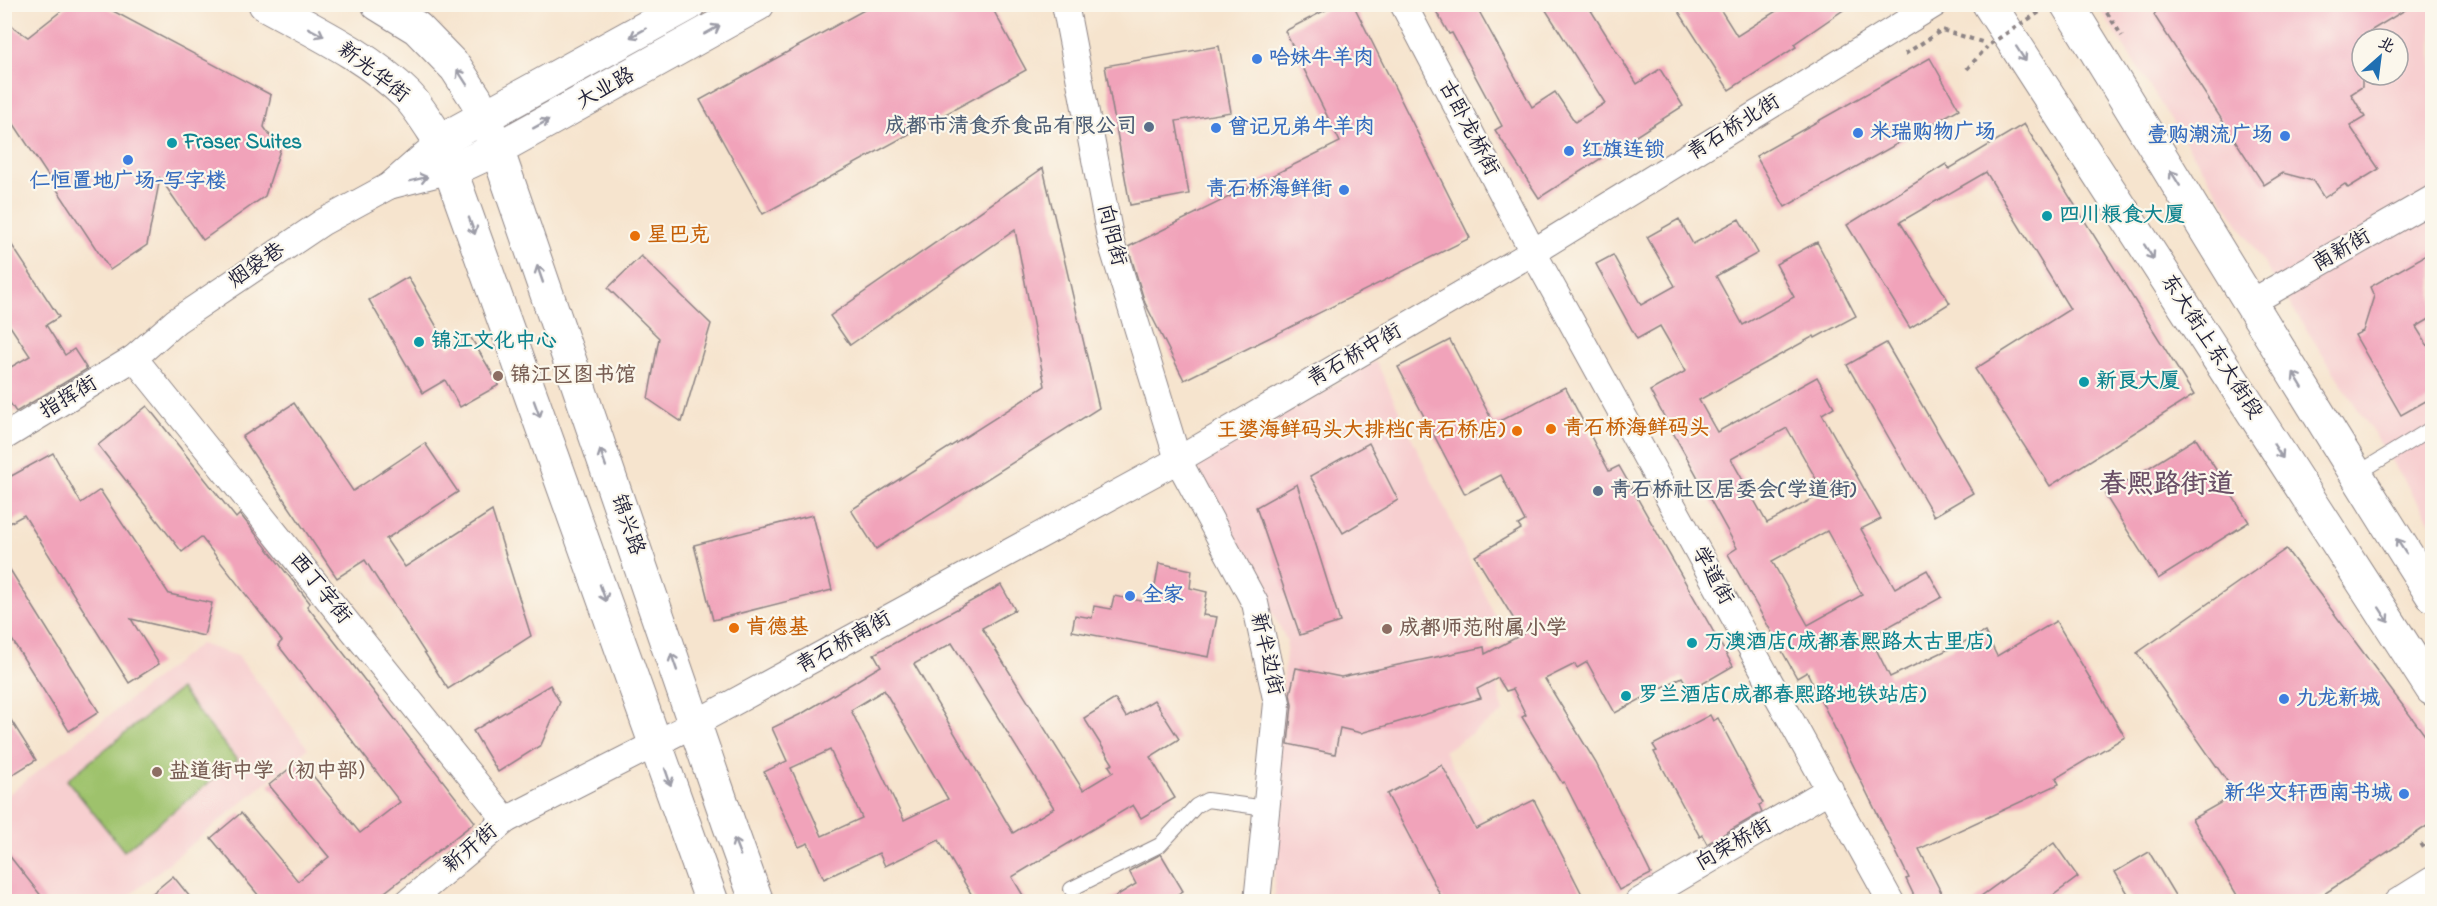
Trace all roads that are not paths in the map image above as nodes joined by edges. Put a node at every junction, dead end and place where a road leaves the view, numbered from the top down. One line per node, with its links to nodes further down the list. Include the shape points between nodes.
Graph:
1 (265, 4): 12 (main road, 新光华街, one-way to 12, via 339,44 383,75 409,97)
2 (378, 4): 10 (main road, one-way to 2, via 476,99 456,68 417,28)
3 (689, 4): 10 (main road, 大业路, one-way to 10)
4 (758, 4): 11 (main road, 大业路, one-way to 4)
5 (1065, 4): 19 (street, 向阳街, via 1111,242)
6 (1403, 4): 14 (street, 古卧龙桥街)
7 (1935, 4): 14 (street, 青石桥北街)
8 (1989, 4): 22 (main road, 东大街上东大街段, one-way to 22)
9 (2067, 4): 15 (main road, one-way to 9)
10 (483, 119): 11 (main road); 12 (main road, 大业路)
11 (497, 149): 12 (main road, 大业路); 23 (main road, 锦兴路, one-way to 11)
12 (446, 156): 16 (street, 烟袋巷, via 323,222 185,314); 24 (main road, one-way to 24)
13 (2433, 199): 15 (street, 南新街)
14 (1533, 252): 19 (street, 青石桥中街); 25 (street, 学道街)
15 (2252, 302): 20 (main road, one-way to 15)
16 (134, 358): 18 (street, 指挥街); 27 (street, 西丁字街)
17 (2433, 428): 20 (lane)
18 (4, 437)
19 (1178, 460): 23 (street, 青石桥南街); 26 (street, 新半边街, via 1255,603 1277,703)
20 (2355, 475): 21 (main road, one-way to 20)
21 (2433, 595)
22 (2433, 689)
23 (694, 724): 24 (street, 青石桥南街); 32 (main road, 锦兴路, one-way to 23)
24 (656, 744): 27 (street, 青石桥南街); 31 (main road, one-way to 31)
25 (1830, 789): 34 (street, 向荣桥街); 35 (street, 学道街)
26 (1266, 808): 29 (lane, via 1207,800 1196,806 1160,845); 33 (street, 新半边街)
27 (506, 820): 30 (street, 新开街)
28 (2433, 880): 36 (street)
29 (1071, 889)
30 (408, 902)
31 (712, 902)
32 (758, 902)
33 (1257, 902)
34 (1638, 902)
35 (1891, 902)
36 (2397, 902)

